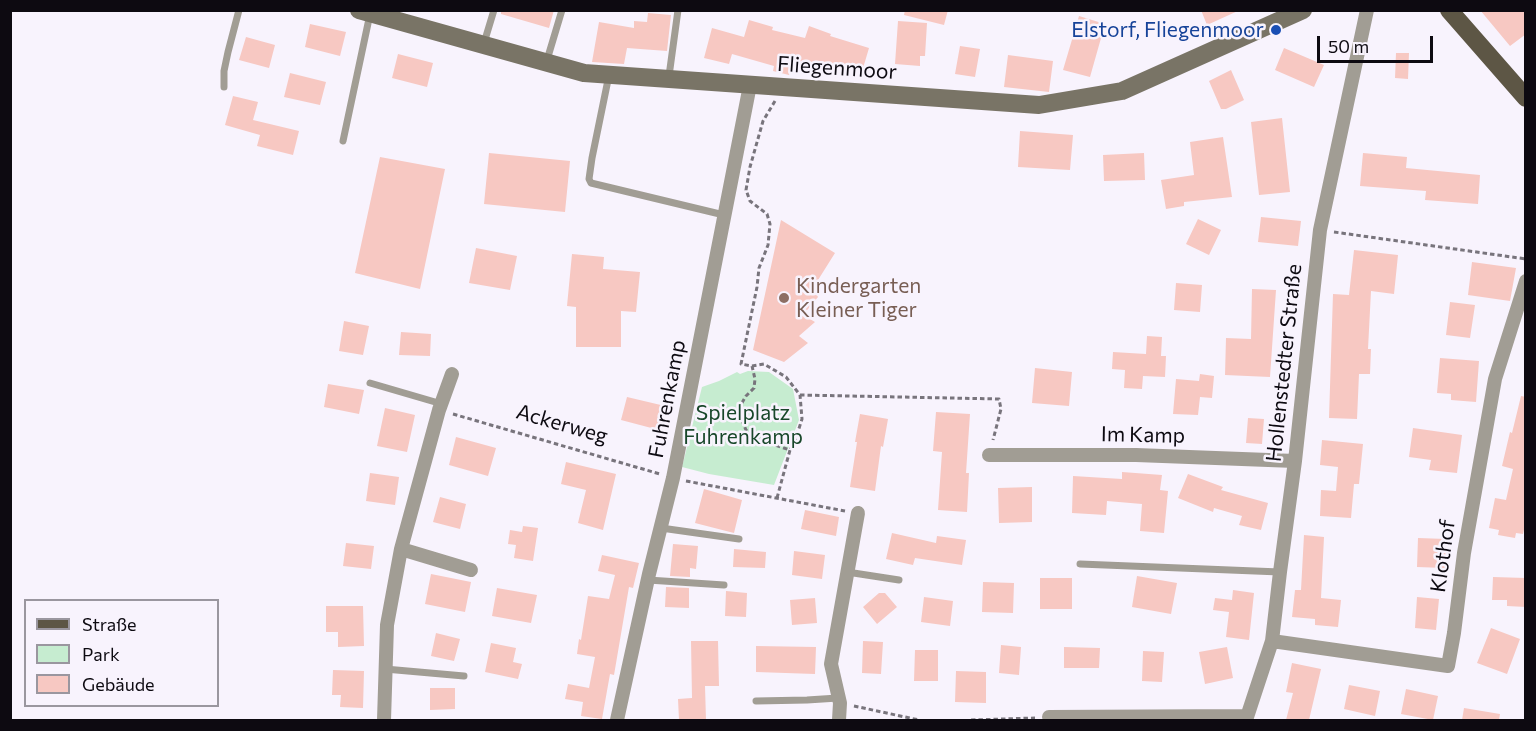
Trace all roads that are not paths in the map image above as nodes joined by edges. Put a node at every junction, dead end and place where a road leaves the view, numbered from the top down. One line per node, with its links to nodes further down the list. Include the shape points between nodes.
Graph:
1 (239, 10): 14 (lane, via 228,52)
2 (494, 10): 9 (lane)
3 (562, 10): 10 (lane)
4 (678, 10): 12 (lane)
5 (1303, 10): 13 (street, Fliegenmoor, via 1122,91 1039,105)
6 (1367, 10): 24 (street, Hollenstedter Straße, via 1320,230)
7 (1449, 10): 15 (main road)
8 (364, 12): 9 (street, Fliegenmoor); 16 (lane)
9 (483, 45): 10 (street, Fliegenmoor)
10 (546, 63): 11 (street, Fliegenmoor)
11 (609, 75): 12 (street, Fliegenmoor); 17 (lane, via 592,158 591,183)
12 (668, 79): 13 (street, Fliegenmoor)
13 (750, 85): 17 (street, Fuhrenkamp)
14 (225, 87)
15 (1526, 98)
16 (344, 141)
17 (724, 215): 26 (street, Fuhrenkamp)
18 (1526, 281): 19 (street, Klothof)
19 (1522, 305): 36 (street, Klothof, via 1495,379 1448,666)
20 (452, 374): 22 (street)
21 (370, 383): 22 (lane)
22 (441, 407): 28 (street)
23 (989, 455): 24 (street, Im Kamp)
24 (1295, 461): 32 (street, Hollenstedter Straße)
25 (858, 513): 31 (street)
26 (661, 528): 27 (lane); 33 (street, Fuhrenkamp)
27 (739, 539)
28 (401, 549): 30 (street); 37 (street, via 387,625)
29 (1080, 564): 32 (lane)
30 (471, 570)
31 (847, 572): 34 (lane); 39 (street, via 831,664)
32 (1280, 572): 36 (street, Hollenstedter Straße)
33 (648, 580): 35 (lane); 44 (street, Fuhrenkamp)
34 (899, 580)
35 (724, 585)
36 (1272, 641): 42 (street, Hollenstedter Straße)
37 (385, 669): 38 (lane); 43 (street)
38 (464, 676)
39 (839, 700): 40 (lane); 45 (street)
40 (756, 701)
41 (1049, 717): 42 (street)
42 (1246, 718)
43 (384, 720)
44 (617, 720)
45 (839, 720)

